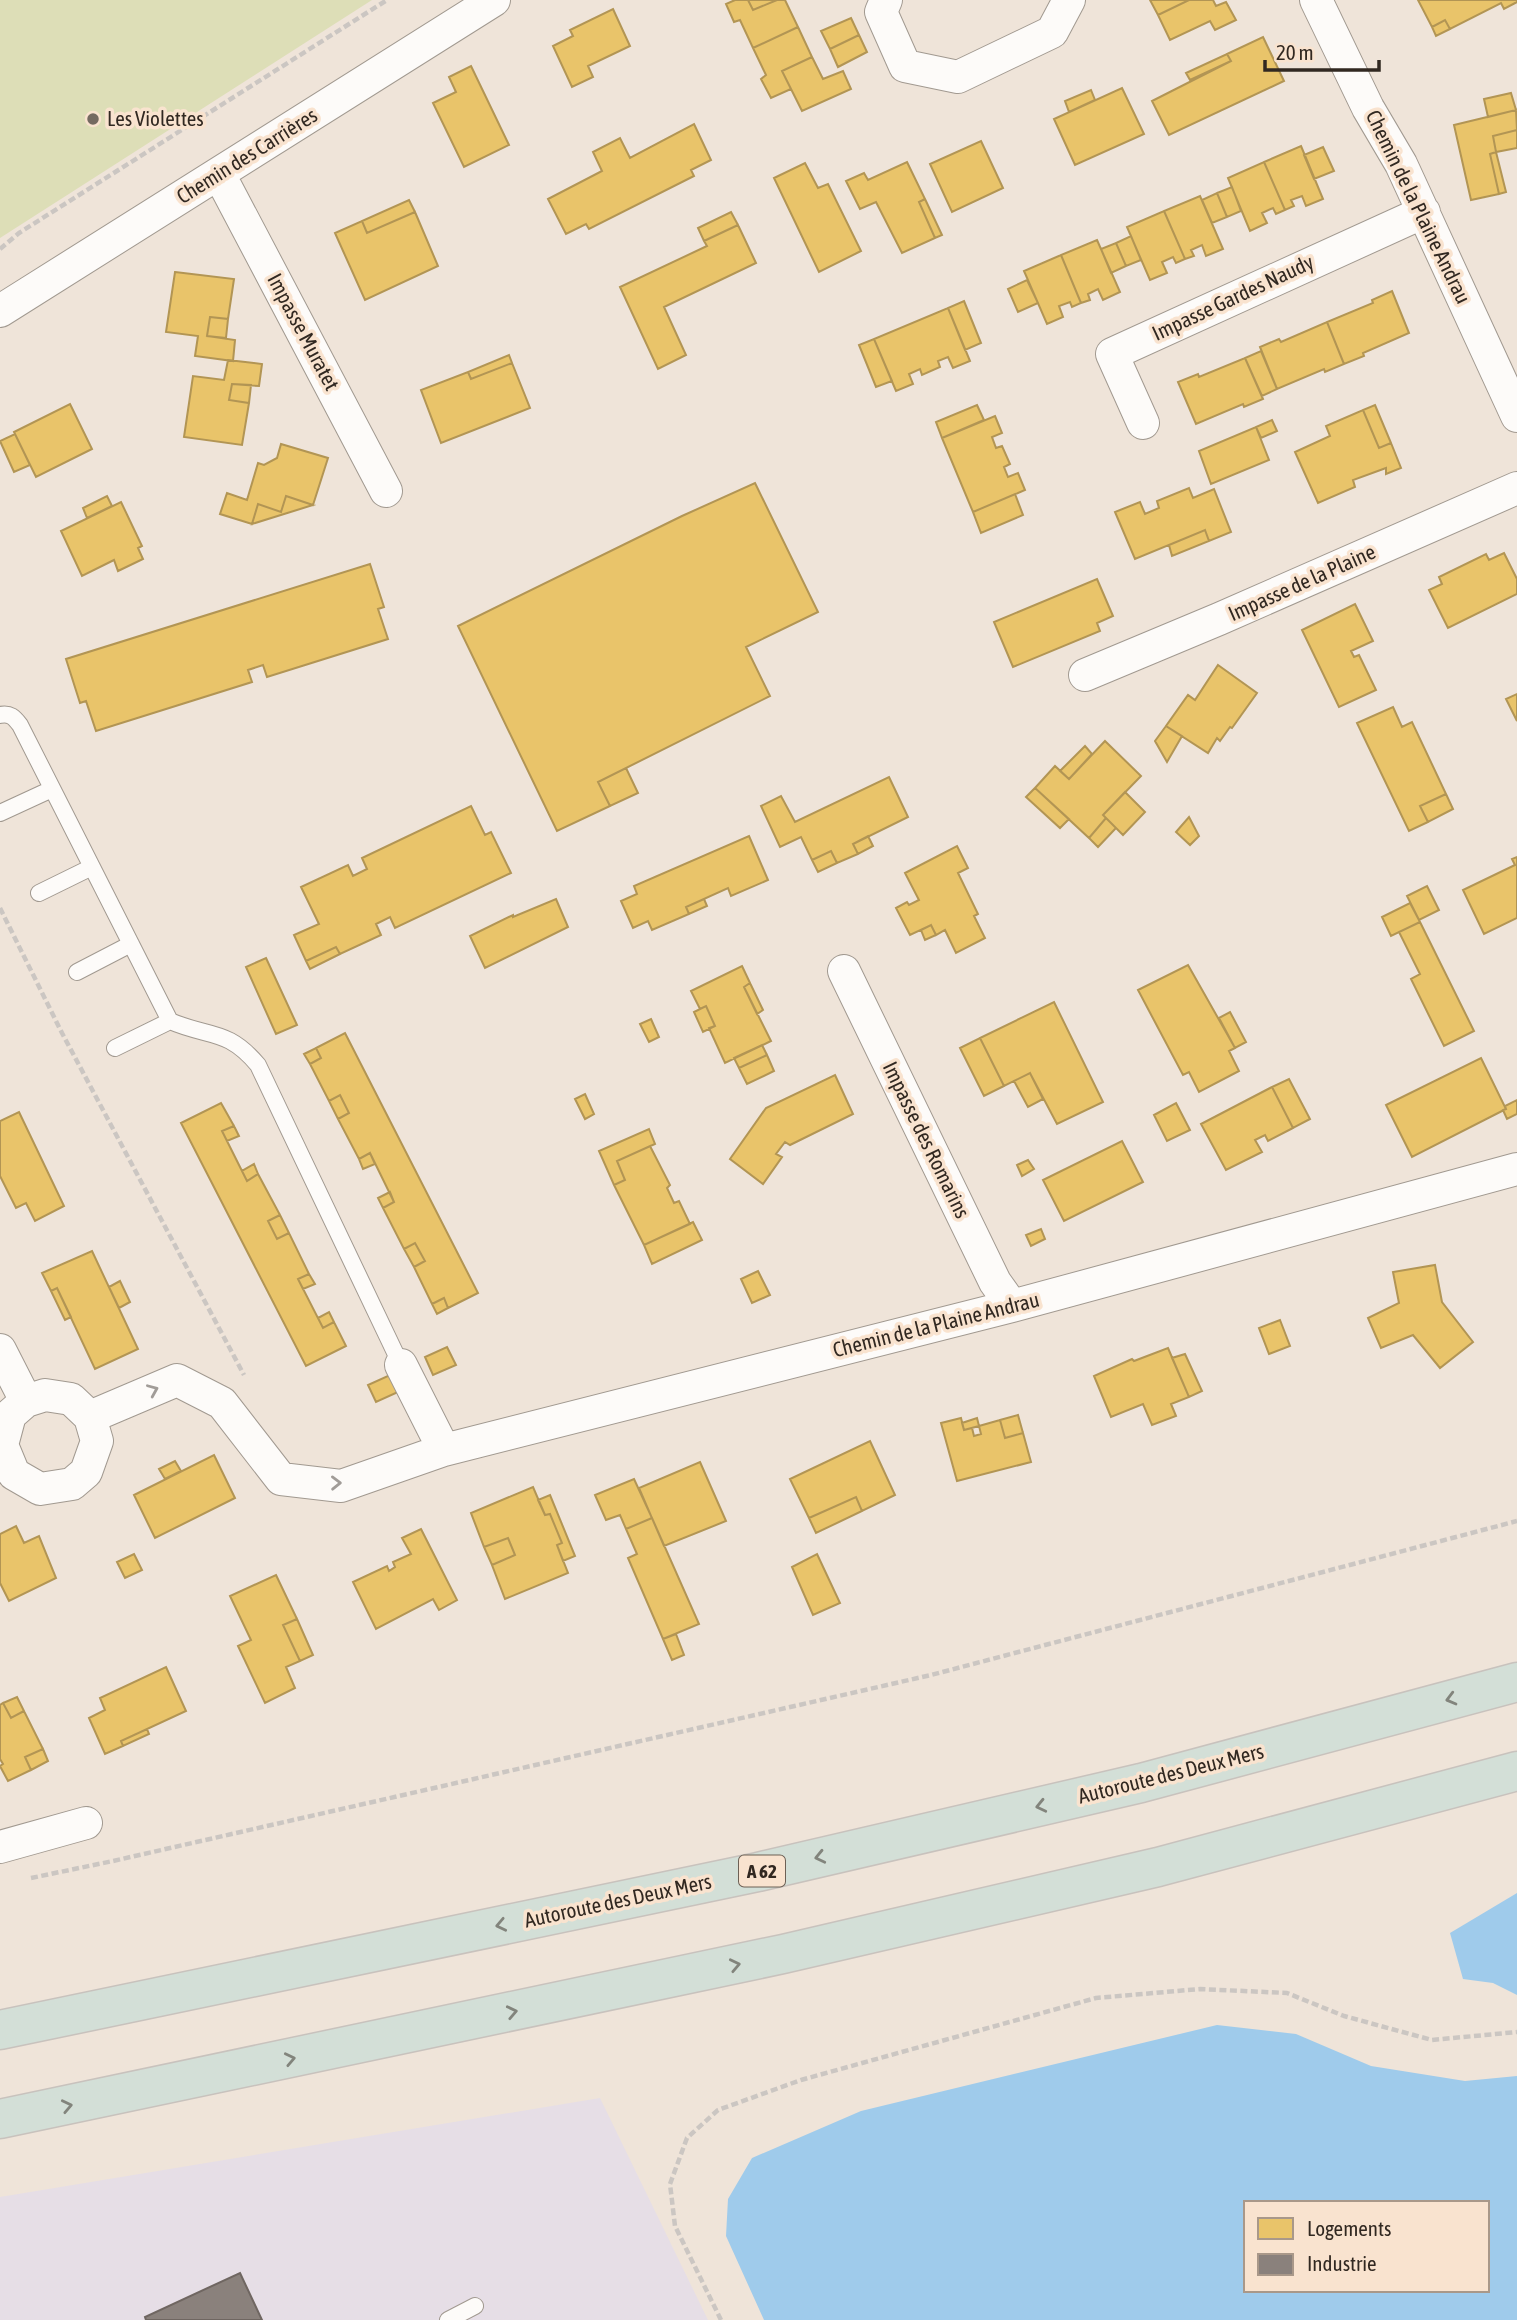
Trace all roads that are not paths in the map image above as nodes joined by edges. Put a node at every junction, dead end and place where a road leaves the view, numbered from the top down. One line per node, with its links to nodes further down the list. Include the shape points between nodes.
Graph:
1 (494, 0): 5 (street, Chemin des Carrières)
2 (886, 0): 3 (street, via 881,12 905,66 958,77 1052,32)
3 (1069, 0)
4 (1316, 0): 6 (street, Chemin de la Plaine Andrau)
5 (219, 174): 7 (street, Chemin des Carrières); 11 (street, Impasse Muratet)
6 (1424, 212): 8 (street, Chemin de la Plaine Andrau); 9 (street, Impasse Gardes Naudy, via 1112,354)
7 (0, 311)
8 (1517, 416)
9 (1143, 423)
10 (1517, 488): 12 (street, Impasse de la Plaine)
11 (386, 491)
12 (1085, 675)
13 (0, 715): 14 (lane, via 14,717 20,725)
14 (52, 789): 15 (lane); 16 (lane)
15 (0, 813)
16 (92, 867): 17 (lane); 18 (lane)
17 (39, 894)
18 (131, 944): 20 (lane); 21 (lane)
19 (844, 971): 24 (street, Impasse des Romarins, via 995,1282)
20 (77, 972)
21 (170, 1021): 22 (lane); 26 (lane, via 226,1037 244,1048 258,1065)
22 (116, 1048)
23 (1517, 1169): 24 (street, Chemin de la Plaine Andrau)
24 (1013, 1306): 30 (street, Chemin de la Plaine Andrau)
25 (0, 1350): 27 (street)
26 (401, 1365): 30 (street)
27 (26, 1401): 28 (street, via 45,1395 71,1399); 29 (street, via 10,1415)
28 (90, 1417): 29 (street, via 97,1441 86,1472 72,1484 40,1489 14,1474); 30 (street, Chemin de la Plaine Andrau, one-way to 30, via 177,1380 222,1403 281,1479 341,1486)
29 (1, 1445)
30 (444, 1450)
31 (1517, 1682): 35 (highway, Autoroute des Deux Mers / A 62, one-way to 35, via 1141,1783 784,1866)
32 (1517, 1771): 36 (highway, one-way to 32, via 796,1951 1158,1867)
33 (86, 1823): 34 (street)
34 (0, 1847)
35 (0, 2030)
36 (0, 2119)
37 (475, 2306): 38 (lane)
38 (448, 2320)

